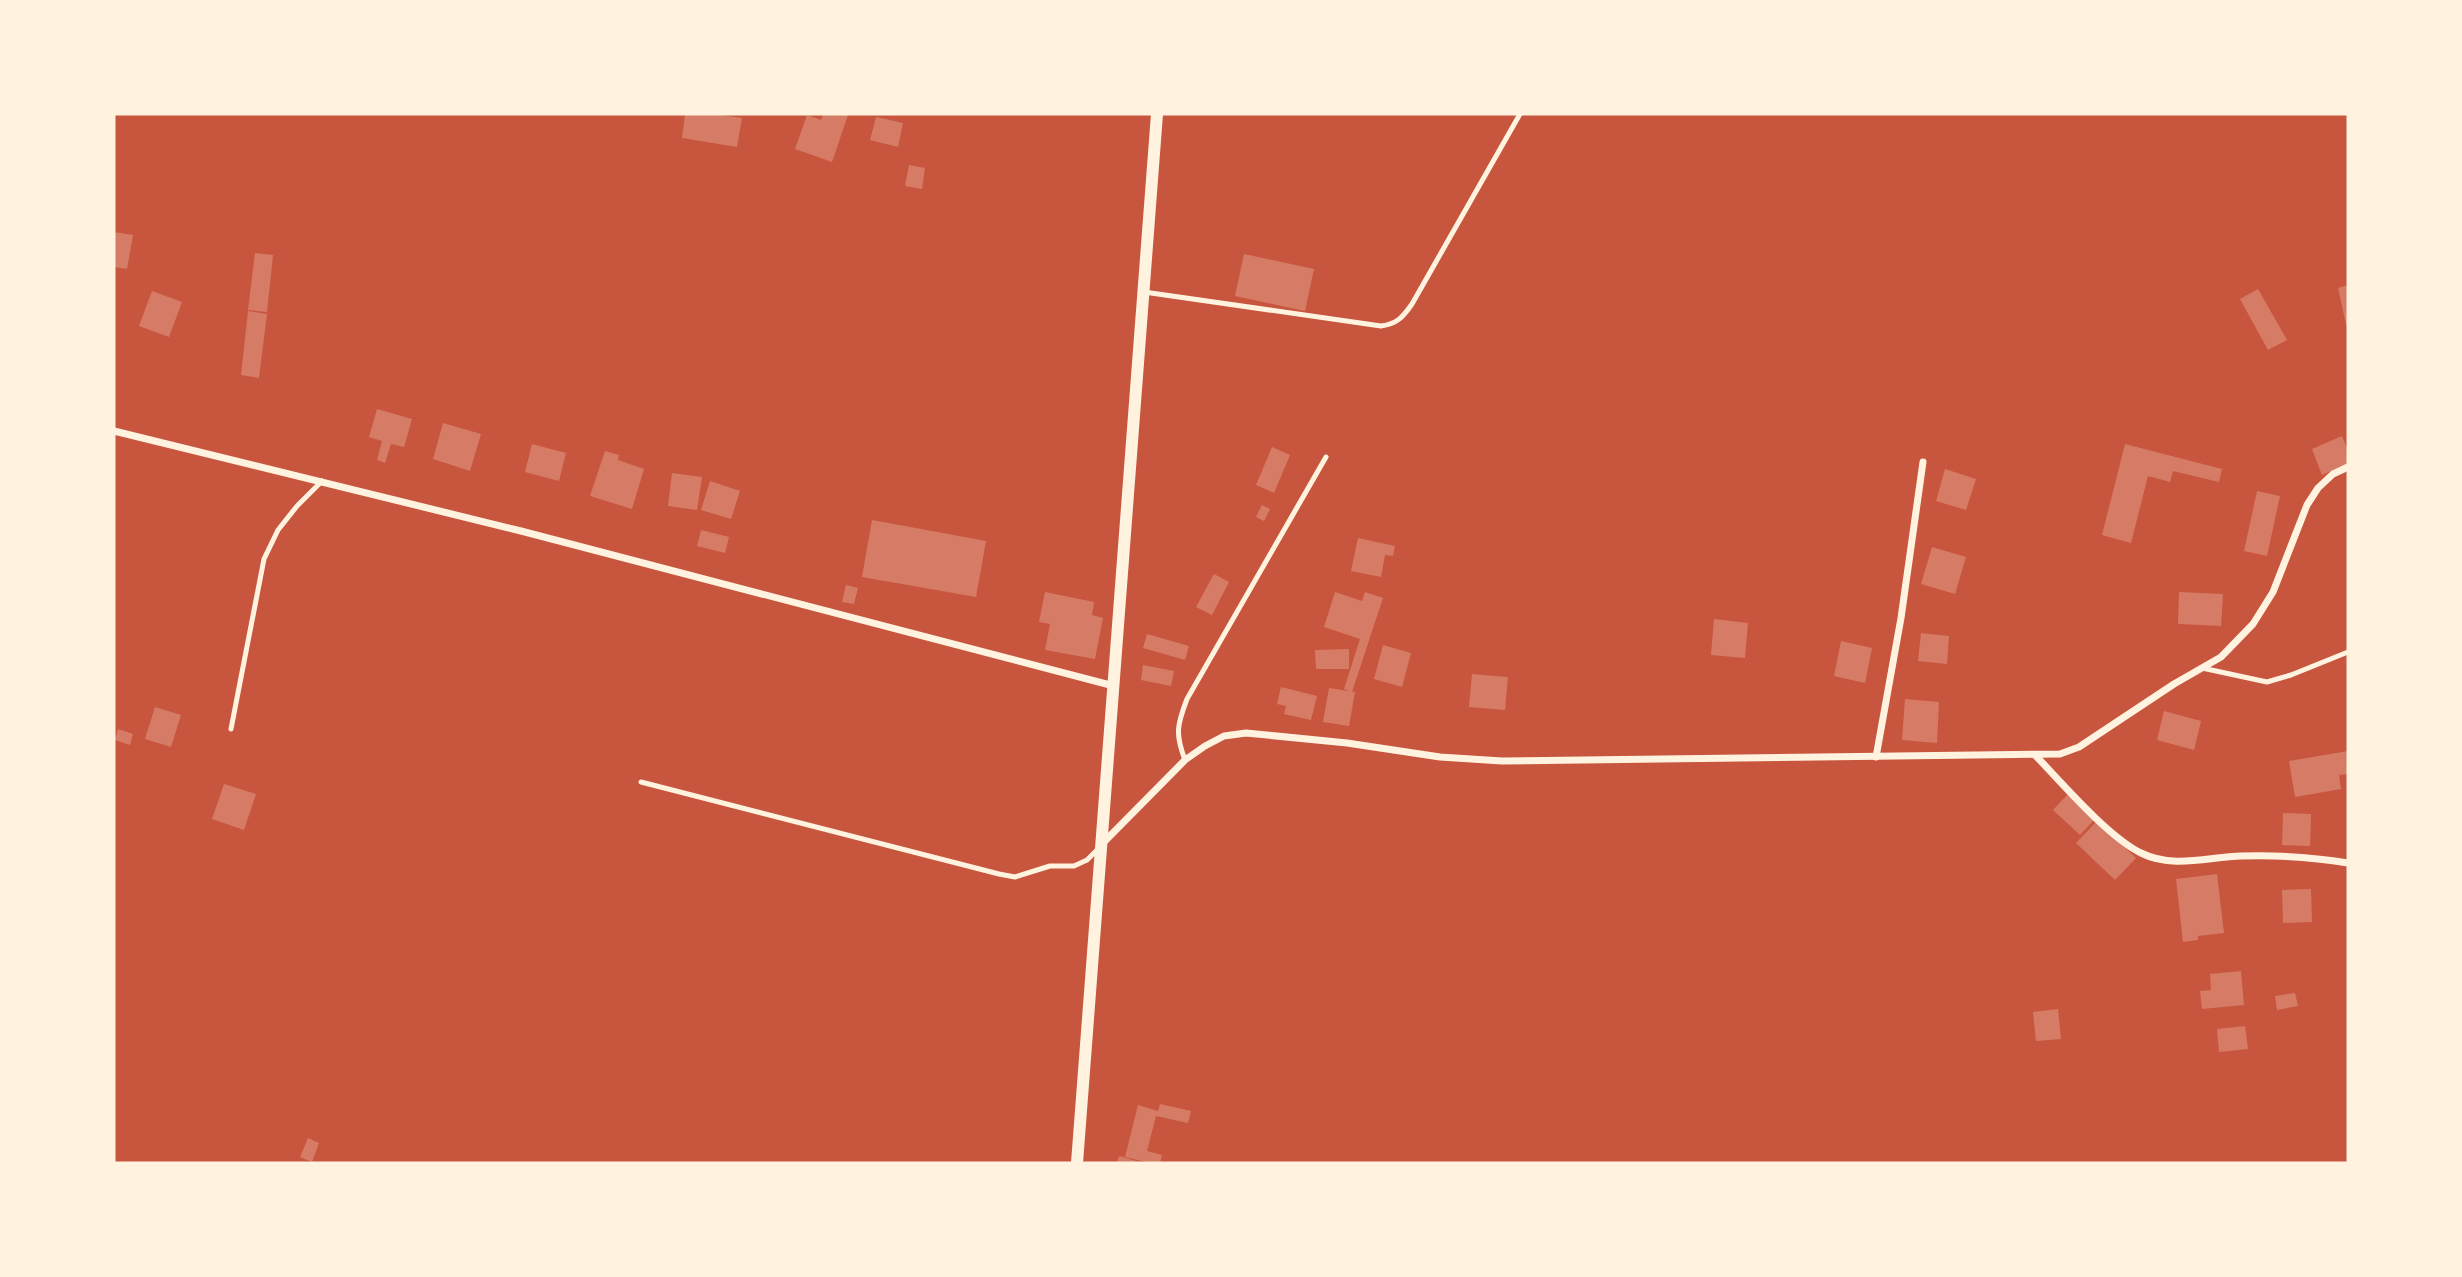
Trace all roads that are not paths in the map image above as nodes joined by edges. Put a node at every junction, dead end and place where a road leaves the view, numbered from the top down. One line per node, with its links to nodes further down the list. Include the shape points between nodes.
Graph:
1 (1157, 114): 3 (street)
2 (1520, 114): 3 (lane, via 1412,304 1392,324)
3 (1144, 292): 11 (street)
4 (114, 431): 8 (street)
5 (1326, 457): 15 (lane, via 1187,699 1177,740)
6 (1923, 462): 14 (street)
7 (2348, 467): 10 (street, via 2333,474 2307,505 2273,592 2253,624 2221,657)
8 (322, 481): 11 (street); 12 (lane, via 278,530 264,559)
9 (2348, 652): 10 (lane, via 2267,682)
10 (2202, 668): 13 (street, via 2079,747)
11 (1114, 686): 17 (street)
12 (231, 729)
13 (2035, 755): 14 (street); 18 (street, via 2112,832 2140,853 2160,860 2239,856)
14 (1876, 757): 15 (street, via 1502,761 1246,733 1224,736)
15 (1185, 760): 17 (street)
16 (641, 782): 17 (lane, via 1014,877 1050,866 1074,866)
17 (1102, 845): 19 (street)
18 (2348, 863)
19 (1077, 1163)

